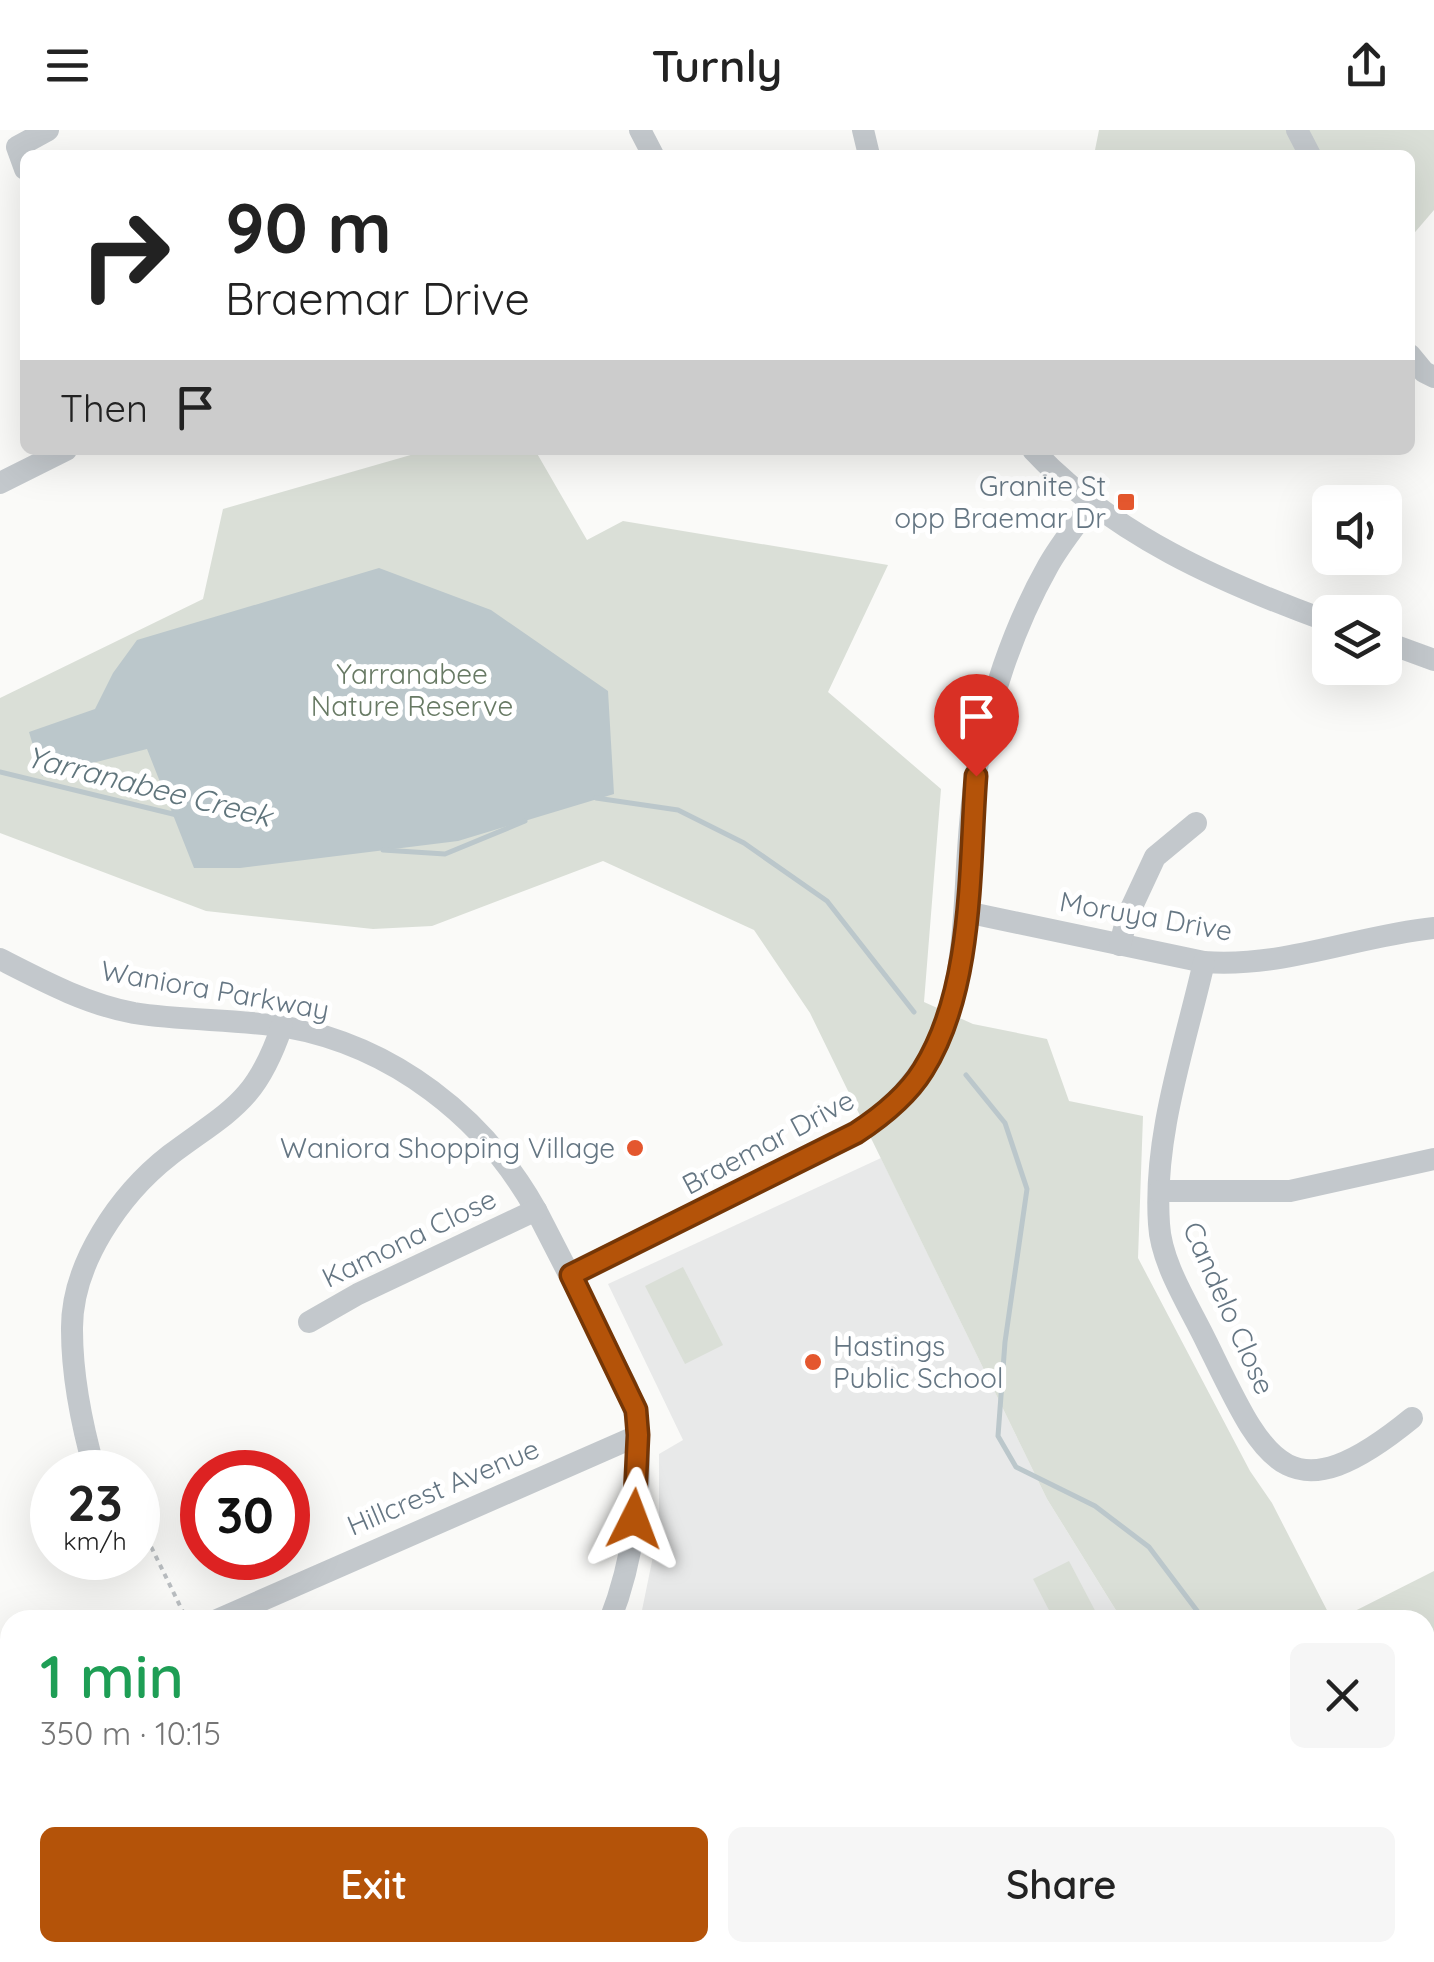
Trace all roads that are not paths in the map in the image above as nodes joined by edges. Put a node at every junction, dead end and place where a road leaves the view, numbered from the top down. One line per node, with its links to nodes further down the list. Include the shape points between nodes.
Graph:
1 (48, 130): 2 (street, via 17,147)
2 (20, 155)
3 (1415, 361): 4 (street)
4 (1434, 377)
5 (56, 455): 7 (street)
6 (1039, 455): 8 (street)
7 (0, 483)
8 (1092, 503): 9 (street, via 1204,571); 13 (street, Braemar Drive, via 1049,564 1002,673 976,776)
9 (1312, 615)
10 (1402, 648): 11 (street)
11 (1434, 660)
12 (1196, 823): 15 (street, via 1155,857)
13 (966, 912): 15 (street, Moruya Drive); 22 (street, Braemar Drive, via 955,994 941,1034 922,1072 882,1115)
14 (1434, 928): 17 (street, Moruya Drive, via 1265,962)
15 (1120, 945): 17 (street, Moruya Drive)
16 (0, 959): 18 (street, Waniora Parkway, via 89,1001 134,1013)
17 (1204, 962): 20 (street, Candelo Close, via 1160,1153)
18 (282, 1026): 21 (street, Waniora Parkway, via 367,1053 456,1108 502,1157); 26 (street, via 253,1088 135,1188 88,1261 71,1326)
19 (1434, 1158): 20 (street, via 1290,1191)
20 (1159, 1191): 24 (street, Candelo Close, via 1164,1249 1264,1449 1280,1463 1334,1467 1368,1452)
21 (536, 1210): 22 (street, Waniora Parkway); 23 (street, Kamona Close)
22 (571, 1275): 25 (street, Waniora Parkway, via 627,1387)
23 (309, 1322)
24 (1412, 1418)
25 (638, 1435): 27 (street, Hillcrest Avenue); 28 (street, Waniora Parkway, via 629,1556)
26 (89, 1450)
27 (239, 1610)
28 (613, 1610)

